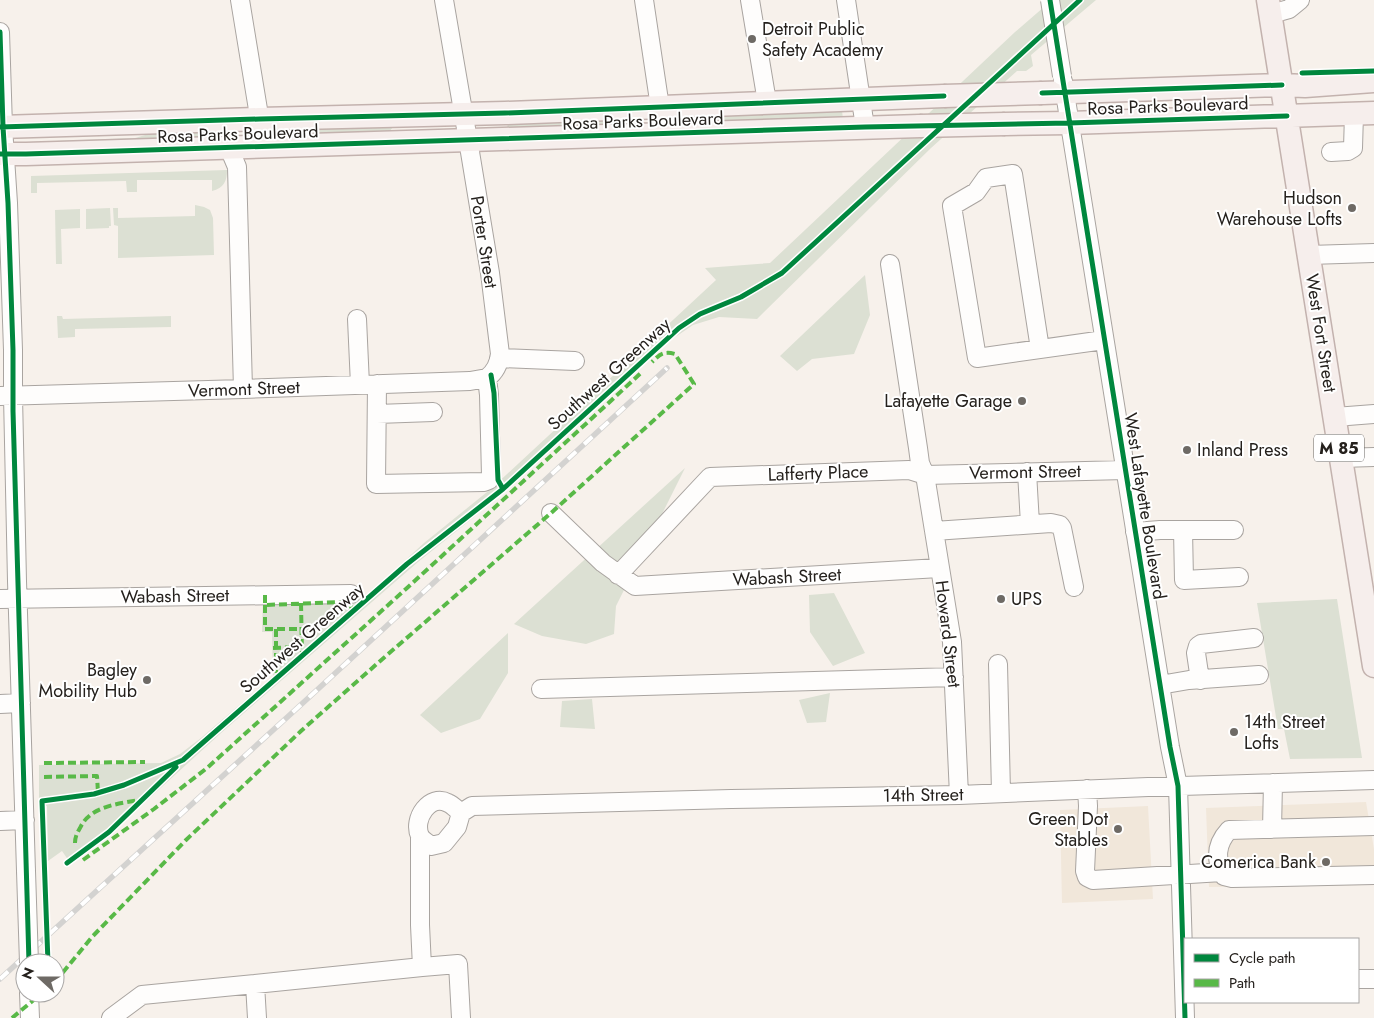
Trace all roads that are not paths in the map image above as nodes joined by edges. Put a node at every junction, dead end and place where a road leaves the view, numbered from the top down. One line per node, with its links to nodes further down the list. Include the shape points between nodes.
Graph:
1 (240, 0): 22 (street)
2 (444, 0): 17 (street, Porter Street)
3 (644, 0): 15 (street)
4 (750, 0): 14 (street)
5 (846, 0): 13 (street)
6 (1050, 0): 11 (street, West Lafayette Boulevard, bridge)
7 (1300, 0): 8 (street, via 1289,9)
8 (1269, 7): 12 (main road, West Fort Street / M 85)
9 (0, 32): 25 (street)
10 (1374, 81): 12 (main road, Rosa Parks Boulevard)
11 (1063, 84): 12 (main road, Rosa Parks Boulevard); 13 (main road, Rosa Parks Boulevard, bridge, via 1042,93); 24 (street, West Lafayette Boulevard)
12 (1282, 85): 20 (main road, West Fort Street / M 85)
13 (862, 99): 14 (main road, Rosa Parks Boulevard); 26 (street)
14 (767, 102): 15 (main road, Rosa Parks Boulevard)
15 (661, 107): 16 (main road, Rosa Parks Boulevard); 27 (street)
16 (504, 113): 17 (main road, Rosa Parks Boulevard); 28 (main road, via 500,129 502,136)
17 (463, 114): 19 (main road, Rosa Parks Boulevard); 29 (street, Porter Street)
18 (1364, 114): 20 (main road, Rosa Parks Boulevard); 34 (street, via 1353,148)
19 (405, 115): 21 (main road, Rosa Parks Boulevard); 30 (main road, via 397,135)
20 (1287, 116): 24 (main road, Rosa Parks Boulevard); 37 (main road, West Fort Street / M 85)
21 (296, 118): 22 (main road, Rosa Parks Boulevard); 31 (main road, via 292,132)
22 (260, 119): 23 (main road, Rosa Parks Boulevard); 32 (street)
23 (226, 120): 25 (main road, Rosa Parks Boulevard); 33 (main road, via 232,127)
24 (1069, 123): 26 (main road, Rosa Parks Boulevard, bridge); 40 (street, West Lafayette Boulevard)
25 (1, 127): 35 (street)
26 (865, 127): 27 (main road, Rosa Parks Boulevard)
27 (664, 134): 28 (main road, Rosa Parks Boulevard)
28 (508, 139): 29 (main road, Rosa Parks Boulevard)
29 (468, 140): 30 (main road, Rosa Parks Boulevard); 42 (street, Porter Street, via 492,287)
30 (382, 143): 31 (main road, Rosa Parks Boulevard)
31 (299, 145): 32 (main road, Rosa Parks Boulevard)
32 (264, 146): 33 (main road, Rosa Parks Boulevard)
33 (228, 148): 35 (main road, Rosa Parks Boulevard); 46 (street, via 237,167)
34 (1331, 152)
35 (2, 154): 47 (street, via 9,213 13,350)
36 (1374, 253): 37 (street)
37 (1309, 255): 51 (main road, West Fort Street / M 85)
38 (890, 264): 56 (street, Howard Street, via 920,463)
39 (357, 319): 45 (street)
40 (1104, 340): 41 (street); 54 (street, West Lafayette Boulevard)
41 (1040, 349): 41 (street, via 977,358 952,206 976,192 986,178 1013,174)
42 (499, 358): 43 (street); 44 (street, via 494,372)
43 (575, 361)
44 (487, 378): 45 (street, Vermont Street); 49 (street, via 491,476 484,482 376,484)
45 (368, 385): 46 (street, Vermont Street); 49 (street)
46 (243, 389): 47 (street, Vermont Street)
47 (6, 396): 69 (street)
48 (433, 412): 49 (street)
49 (376, 414)
50 (1374, 414): 51 (street)
51 (1334, 417): 53 (main road, West Fort Street / M 85)
52 (1374, 457): 53 (street)
53 (1341, 458): 72 (main road, West Fort Street / M 85)
54 (1125, 470): 55 (street, Vermont Street); 62 (street, West Lafayette Boulevard)
55 (1028, 472): 56 (street, Vermont Street); 58 (street)
56 (925, 474): 59 (street, Howard Street); 64 (street, Lafferty Place, via 909,470 710,477)
57 (551, 513): 64 (street)
58 (1030, 524): 59 (street); 66 (street, via 1060,525)
59 (934, 530): 63 (street, Howard Street)
60 (1183, 530): 61 (street); 62 (street); 65 (street, via 1184,580)
61 (1234, 530)
62 (1135, 532): 76 (street, West Lafayette Boulevard)
63 (939, 568): 64 (street, Wabash Street, via 635,586); 74 (street, Howard Street, via 952,642)
64 (618, 575)
65 (1240, 578)
66 (1074, 587)
67 (351, 594): 69 (street, Wabash Street, via 198,604)
68 (0, 599): 69 (street, Wabash Street)
69 (18, 599): 78 (street)
70 (1254, 638): 75 (street, via 1198,646)
71 (998, 664): 84 (street)
72 (1374, 666)
73 (1259, 675): 75 (street)
74 (954, 677): 77 (street); 85 (street, Howard Street)
75 (1200, 680): 76 (street)
76 (1160, 685): 82 (street, West Lafayette Boulevard)
77 (541, 688)
78 (21, 703): 79 (street); 87 (street)
79 (0, 704)
80 (1374, 780): 81 (street, 14th Street)
81 (1273, 783): 82 (street, 14th Street); 90 (street)
82 (1178, 786): 83 (street, 14th Street); 93 (street, West Lafayette Boulevard)
83 (1088, 790): 84 (street, 14th Street); 93 (street, via 1087,877 1093,880)
84 (1001, 793): 85 (street, 14th Street)
85 (959, 795): 86 (street, 14th Street, via 731,799)
86 (467, 810): 91 (street, via 444,843 431,846); 91 (street, via 448,802 436,801 427,806 420,816)
87 (25, 820): 88 (street); 95 (street, bridge)
88 (0, 821)
89 (1374, 826): 90 (street)
90 (1272, 829): 92 (street, via 1229,830 1221,838 1218,848)
91 (420, 838): 97 (street)
92 (1222, 872): 93 (street); 94 (street, via 1232,878)
93 (1181, 874): 96 (street, West Lafayette Boulevard)
94 (1374, 875)
95 (28, 953)
96 (1184, 960)
97 (422, 967): 100 (street); 106 (street, via 458,964)
98 (1359, 979): 99 (street)
99 (1374, 979)
100 (255, 984): 104 (street, via 142,995); 105 (street)
101 (29, 1003): 103 (street)
102 (1185, 1003): 107 (street, West Lafayette Boulevard)
103 (30, 1018)
104 (111, 1018)
105 (257, 1018)
106 (461, 1018)
107 (1185, 1018)

